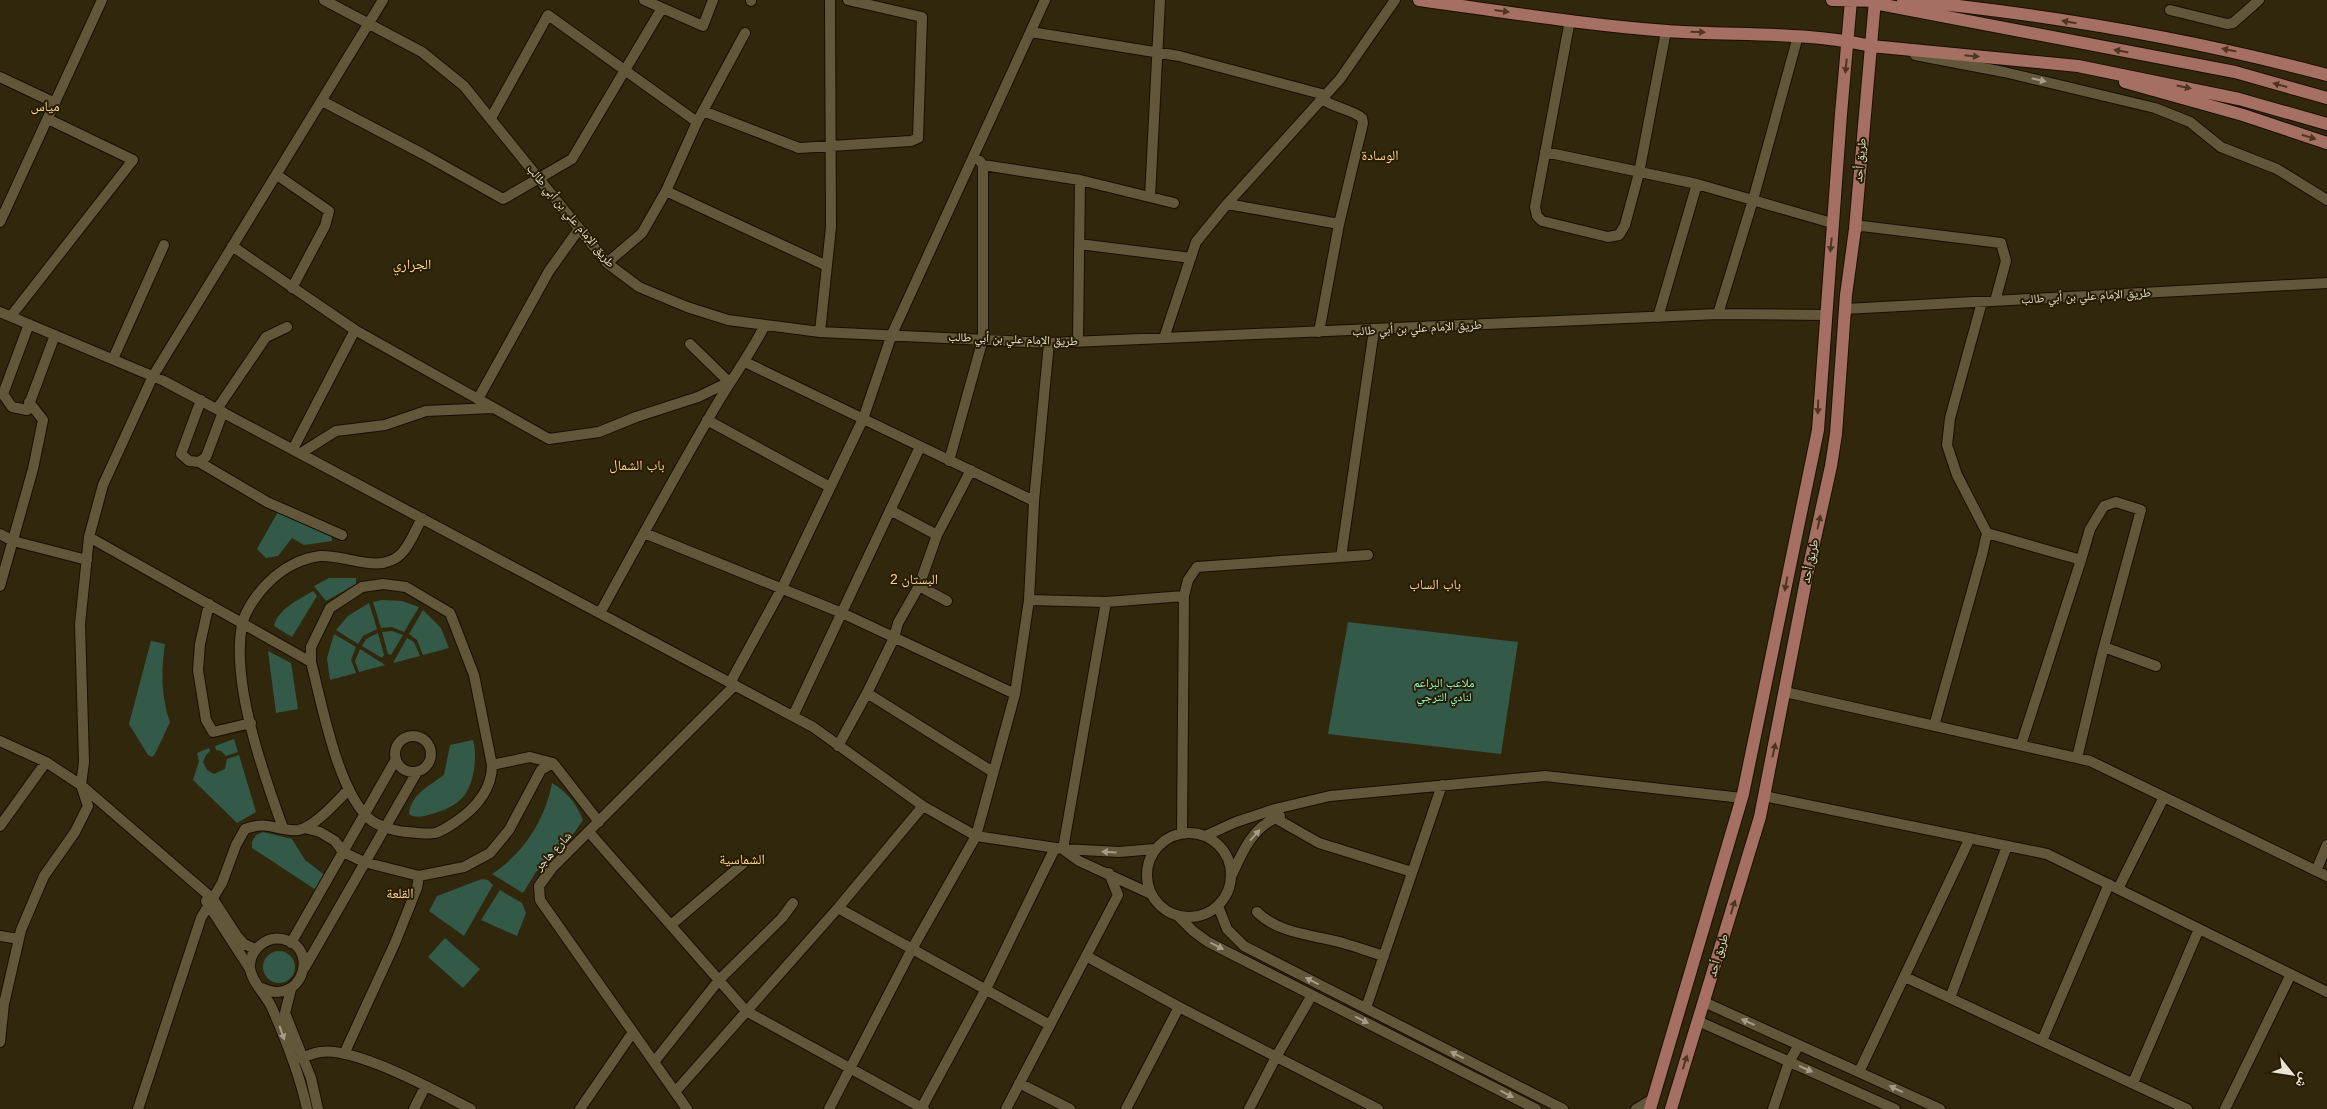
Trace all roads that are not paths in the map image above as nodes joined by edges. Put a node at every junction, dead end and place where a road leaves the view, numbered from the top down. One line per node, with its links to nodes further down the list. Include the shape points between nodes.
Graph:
1 (102, 0): 37 (street)
2 (383, 0): 22 (street)
3 (644, 0): 19 (street)
4 (713, 0): 19 (street, via 703,26)
5 (830, 0): 44 (street)
6 (848, 0): 44 (street, via 922,17 918,138)
7 (1046, 0): 24 (street, شارع هاجر)
8 (1160, 0): 29 (street)
9 (1395, 0): 34 (street)
10 (1419, 0): 21 (main road, one-way to 21)
11 (1832, 0): 12 (main road)
12 (1851, 0): 17 (main road); 27 (main road, طريق أحد)
13 (1889, 0): 17 (main road)
14 (1903, 0): 18 (main road)
15 (2259, 0): 20 (street, via 2233,23 2227,24)
16 (330, 1): 22 (street, طريق الإمام علي بن أبي طالب)
17 (1875, 1): 28 (main road, طريق أحد); 35 (main road, one-way to 17, via 2234,72)
18 (1957, 3): 32 (main road, one-way to 18, via 2227,49)
19 (662, 8): 31 (street)
20 (2170, 10)
21 (1570, 20): 23 (main road); 45 (street)
22 (370, 23): 36 (street); 39 (street, طريق الإمام علي بن أبي طالب, via 422,52 464,86)
23 (1666, 31): 26 (main road, one-way to 26); 48 (street)
24 (1031, 32): 29 (street); 46 (street, شارع هاجر)
25 (745, 33): 38 (street)
26 (1798, 36): 27 (main road); 55 (street)
27 (1849, 41): 28 (main road); 60 (main road, طريق أحد, one-way to 60)
28 (1871, 46): 30 (main road, one-way to 30); 56 (street, one-way to 56, via 2130,101 2190,122 2222,147 2277,169); 63 (main road, طريق أحد)
29 (1157, 52): 34 (street); 54 (street)
30 (2078, 66): 42 (main road, one-way to 42, via 2240,98); 43 (main road, one-way to 43)
31 (623, 70): 39 (street, via 548,16); 41 (street); 50 (street, via 572,159)
32 (2327, 75)
33 (0, 77): 37 (street)
34 (1324, 97): 58 (street); 61 (street, via 1335,108 1358,115 1363,123)
35 (2327, 98)
36 (322, 101): 49 (street); 50 (street, via 504,199)
37 (55, 103): 40 (street)
38 (703, 111): 41 (street); 44 (street, via 799,148)
39 (491, 118): 50 (street, طريق الإمام علي بن أبي طالب)
40 (48, 120): 59 (street); 78 (street, via 133,160)
41 (697, 122): 53 (street)
42 (2327, 124)
43 (2327, 143)
44 (831, 146): 69 (street, via 831,227)
45 (1545, 152): 48 (street); 48 (street, via 1535,207 1537,216 1542,221 1608,237 1619,235 1625,225)
46 (974, 155): 47 (street); 87 (street, شارع هاجر)
47 (983, 165): 51 (street); 90 (street)
48 (1639, 173): 52 (street)
49 (277, 175): 66 (street); 71 (street, via 329,211 325,226)
50 (537, 178): 62 (street, طريق الإمام علي بن أبي طالب)
51 (1080, 180): 54 (street); 64 (street)
52 (1696, 184): 55 (street); 79 (street)
53 (666, 191): 68 (street, via 642,232); 69 (street)
54 (1150, 197): 57 (street)
55 (1754, 200): 60 (street); 76 (street)
56 (2327, 200)
57 (1174, 203)
58 (1227, 204): 61 (street); 67 (street, via 1196,242)
59 (0, 222)
60 (1832, 222): 77 (main road, طريق أحد, one-way to 77)
61 (1339, 224): 86 (street)
62 (579, 229): 68 (street, طريق الإمام علي بن أبي طالب); 98 (street, via 549,271)
63 (1855, 229): 72 (street, via 1862,226 2001,243 2006,261); 74 (main road, طريق أحد)
64 (1079, 244): 67 (street); 91 (street)
65 (164, 245): 94 (street)
66 (232, 246): 71 (street); 96 (street)
67 (1190, 258): 89 (street)
68 (607, 263): 81 (street, طريق الإمام علي بن أبي طالب, via 639,287 687,307 728,320)
69 (827, 266): 85 (street)
70 (2327, 283): 72 (street, طريق الإمام علي بن أبي طالب)
71 (292, 288): 83 (street)
72 (1996, 301): 73 (street, طريق الإمام علي بن أبي طالب)
73 (1982, 302): 74 (street, طريق الإمام علي بن أبي طالب); 114 (street, via 1950,418 1948,445 1957,475)
74 (1845, 309): 141 (main road, طريق أحد, one-way to 74, via 1836,434)
75 (0, 312): 78 (street)
76 (1718, 314): 77 (street, طريق الإمام علي بن أبي طالب); 79 (street, طريق الإمام علي بن أبي طالب)
77 (1825, 315): 163 (main road, طريق أحد, one-way to 163, via 1818,430)
78 (11, 316): 80 (street)
79 (1658, 317): 84 (street, طريق الإمام علي بن أبي طالب)
80 (29, 324): 88 (street); 100 (street, via 3,394 12,407 27,410)
81 (765, 325): 85 (street, طريق الإمام علي بن أبي طالب); 95 (street)
82 (287, 328): 102 (street, via 266,337)
83 (355, 330): 98 (street); 106 (street)
84 (1374, 330): 86 (street, طريق الإمام علي بن أبي طالب); 122 (street)
85 (820, 332): 87 (street, طريق الإمام علي بن أبي طالب)
86 (1319, 332): 89 (street, طريق الإمام علي بن أبي طالب)
87 (892, 334): 90 (street, طريق الإمام علي بن أبي طالب); 104 (street, شارع هاجر)
88 (55, 335): 94 (street); 100 (street)
89 (1164, 338): 91 (street, طريق الإمام علي بن أبي طالب)
90 (983, 339): 92 (street, طريق الإمام علي بن أبي طالب); 107 (street)
91 (1078, 342): 92 (street, طريق الإمام علي بن أبي طالب)
92 (1049, 343): 111 (street)
93 (690, 344): 97 (street)
94 (112, 359): 96 (street)
95 (745, 362): 97 (street); 104 (street)
96 (153, 376): 99 (street); 119 (street, via 103,485)
97 (729, 382): 101 (street, via 698,397 599,432 548,439); 103 (street)
98 (478, 399): 101 (street)
99 (201, 400): 102 (street); 108 (street, via 181,454 189,461)
100 (30, 402): 120 (street, via 43,420)
101 (493, 408): 106 (street, via 426,412 385,424 336,430)
102 (220, 410): 106 (street); 108 (street, via 206,457)
103 (707, 420): 110 (street); 115 (street)
104 (863, 420): 105 (street); 110 (street, شارع هاجر)
105 (920, 447): 107 (street); 112 (street)
106 (297, 451): 113 (street)
107 (949, 461): 109 (street)
108 (198, 462): 117 (street, via 267,502)
109 (971, 470): 111 (street); 118 (street)
110 (830, 487): 127 (street, شارع هاجر)
111 (1034, 501): 129 (street)
112 (890, 510): 118 (street); 133 (street)
113 (422, 518): 134 (street); 135 (street, via 401,554 391,561 379,564 321,556 300,561 279,573 265,585)
114 (1987, 532): 124 (street); 146 (street)
115 (644, 533): 127 (street); 134 (street)
116 (0, 534): 120 (street)
117 (342, 535)
118 (937, 535): 126 (street)
119 (89, 537): 123 (street); 132 (street)
120 (13, 541): 123 (street); 125 (street)
121 (1368, 555): 122 (street)
122 (1341, 556): 128 (street, via 1197,567 1188,580)
123 (87, 560): 157 (street, via 80,624 84,762)
124 (2081, 560): 137 (street, via 2090,529 2104,506 2116,502 2141,510); 148 (street)
125 (0, 586)
126 (919, 586): 130 (street); 136 (street, via 898,623)
127 (782, 588): 133 (street); 140 (street, شارع هاجر)
128 (1184, 596): 131 (street); 173 (street)
129 (1029, 600): 131 (street); 143 (street)
130 (947, 601)
131 (1106, 602): 179 (street)
132 (209, 604): 135 (street); 145 (street, via 198,670 206,720 212,732)
133 (842, 612): 136 (street); 144 (street)
134 (600, 614): 140 (street)
135 (242, 623): 138 (street); 145 (street, via 239,656)
136 (894, 638): 142 (street); 143 (street)
137 (2104, 647): 139 (street); 150 (street)
138 (311, 662): 154 (street, via 310,647 330,608 362,587 383,584 406,588 433,602 450,613 474,675); 159 (street, via 341,775)
139 (2156, 666)
140 (733, 684): 144 (street); 167 (street, شارع هاجر)
141 (1785, 692): 146 (street); 161 (main road, طريق أحد, one-way to 141)
142 (867, 693): 149 (street); 156 (street)
143 (1015, 694): 156 (street)
144 (793, 716): 149 (street)
145 (251, 723): 170 (street, via 265,779)
146 (1934, 726): 148 (street)
147 (0, 741): 152 (street)
148 (2021, 745): 150 (street)
149 (838, 746): 164 (street)
150 (2077, 758): 162 (street, via 2090,761)
151 (396, 759): 155 (street, via 402,770); 155 (street, via 394,752 400,741 410,736 421,738 431,755 425,768); 165 (street)
152 (46, 762): 157 (street); 168 (street)
153 (553, 763): 154 (street, via 530,756); 167 (street); 187 (street, via 541,770 509,830 490,853 464,867)
154 (492, 765): 169 (street, via 492,778 482,799 470,812 437,834 402,832)
155 (417, 772): 169 (street)
156 (993, 772): 174 (street)
157 (81, 785): 192 (street); 201 (street, via 88,806 75,832 44,876)
158 (1442, 785): 160 (street); 163 (street, via 1545,776); 185 (street)
159 (349, 789): 165 (street); 171 (street)
160 (1330, 796): 166 (street); 175 (street, via 1275,809)
161 (1764, 796): 176 (street); 218 (main road, طريق أحد, one-way to 161, via 1741,884)
162 (2164, 797): 184 (street); 190 (street)
163 (1742, 798): 239 (main road, طريق أحد)
164 (923, 806): 174 (street); 195 (street)
165 (365, 814): 169 (street); 181 (street)
166 (1275, 818): 185 (street, via 1319,843); 189 (street, one-way to 166, via 1245,846 1268,821)
167 (599, 822): 172 (street, شارع هاجر)
168 (0, 826)
169 (385, 826): 182 (street)
170 (283, 828): 171 (street); 192 (street, via 257,824 245,829)
171 (305, 828): 181 (street, via 335,841)
172 (589, 832): 198 (street); 224 (street, شارع هاجر, via 552,868 539,886 540,900)
173 (1182, 832): 175 (street); 180 (street)
174 (976, 836): 179 (street); 203 (street)
175 (1206, 836): 189 (street, via 1227,857)
176 (1970, 838): 178 (street); 210 (street)
177 (2327, 845): 184 (street)
178 (2007, 846): 190 (street, via 2047,854); 217 (street)
179 (1059, 849): 180 (street, one-way to 179, via 1119,852); 186 (street); 214 (street)
180 (1155, 849): 191 (street, via 1147,870)
181 (343, 852): 182 (street); 202 (street)
182 (364, 862): 187 (street); 207 (street)
183 (745, 862): 198 (street)
184 (2316, 871): 188 (street)
185 (1412, 872): 206 (street)
186 (1109, 873): 191 (street); 205 (street, via 1118,895)
187 (419, 876): 228 (street, via 392,951)
188 (2327, 876)
189 (1231, 877): 194 (street, via 1227,894)
190 (2114, 887): 199 (street); 225 (street)
191 (1151, 894): 197 (street, via 1158,905)
192 (211, 902): 204 (street, via 244,944); 208 (street); 242 (street, via 201,918)
193 (793, 903): 211 (street)
194 (1218, 906): 197 (street, via 1200,916); 220 (street, one-way to 194, via 1244,946 1227,929)
195 (838, 908): 203 (street); 221 (street)
196 (1257, 912): 206 (street, via 1266,921 1296,932)
197 (1179, 917): 216 (street, one-way to 216, via 1208,942)
198 (671, 925): 211 (street)
199 (2199, 929): 209 (street); 236 (street)
200 (0, 936): 201 (street)
201 (19, 939): 226 (street, via 4,1004)
202 (291, 942): 204 (street, via 279,938); 207 (street, via 302,955)
203 (912, 948): 214 (street); 233 (street)
204 (255, 949): 208 (street)
205 (1086, 956): 219 (street); 223 (street)
206 (1384, 956): 220 (street)
207 (305, 967): 213 (street)
208 (250, 969): 212 (street)
209 (2291, 974): 215 (street); 262 (street)
210 (1905, 977): 217 (street); 234 (street)
211 (719, 980): 221 (street); 231 (street)
212 (262, 988): 213 (street, via 282,993); 243 (street, one-way to 243, via 302,1083)
213 (291, 989): 230 (street, via 285,1013)
214 (986, 989): 223 (street); 249 (street)
215 (2327, 992)
216 (1312, 995): 229 (street); 254 (street, one-way to 254)
217 (1950, 998): 225 (street)
218 (1704, 1002): 222 (main road, طريق أحد); 227 (street, one-way to 218)
219 (1179, 1007): 229 (street); 252 (street)
220 (1366, 1008): 255 (street, one-way to 220)
221 (746, 1011): 233 (street); 238 (street)
222 (1698, 1021): 232 (street); 257 (main road, طريق أحد, one-way to 222)
223 (1050, 1025): 235 (street)
224 (633, 1032): 231 (street, شارع هاجر); 246 (street)
225 (2042, 1041): 236 (street)
226 (0, 1042)
227 (1799, 1045): 232 (street); 234 (street)
228 (344, 1054): 230 (street, via 320,1052); 237 (street, via 382,1066)
229 (1276, 1056): 241 (street); 253 (street)
230 (301, 1058): 244 (street, via 311,1078)
231 (654, 1062): 238 (street, شارع هاجر)
232 (1789, 1062): 258 (street); 259 (street, one-way to 259)
233 (849, 1068): 248 (street); 249 (street)
234 (1859, 1072): 260 (street, one-way to 234)
235 (1020, 1083): 250 (street); 251 (street)
236 (2133, 1083): 261 (street)
237 (425, 1087): 240 (street); 245 (street)
238 (675, 1092): 247 (street, شارع هاجر)
239 (1651, 1104): 256 (street)
240 (465, 1108)
241 (1253, 1108)
242 (138, 1109)
243 (307, 1109)
244 (318, 1109)
245 (414, 1109)
246 (580, 1109)
247 (687, 1109)
248 (829, 1109)
249 (922, 1109)
250 (1006, 1109)
251 (1070, 1109)
252 (1126, 1109)
253 (1378, 1109)
254 (1535, 1109)
255 (1563, 1109)
256 (1636, 1109)
257 (1671, 1109)
258 (1773, 1109)
259 (1895, 1109)
260 (1940, 1109)
261 (2188, 1109)
262 (2225, 1109)

